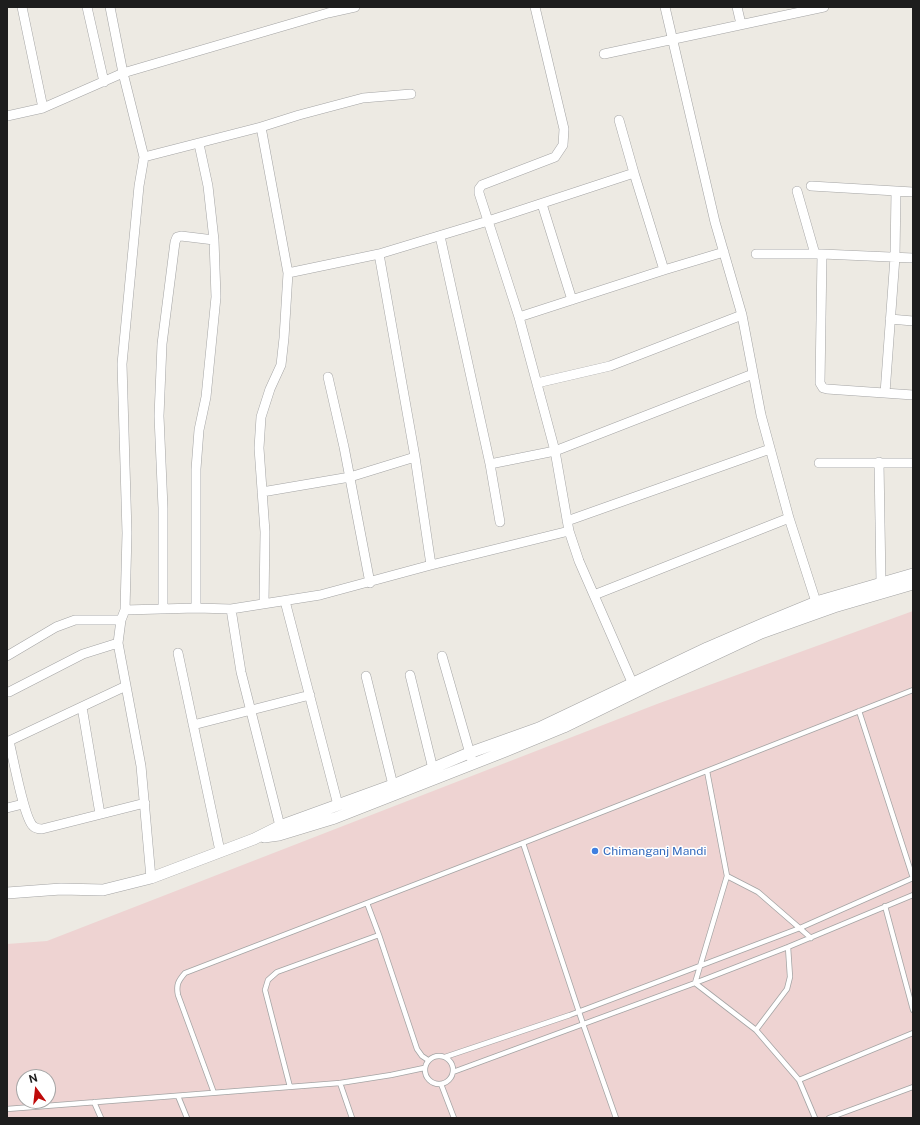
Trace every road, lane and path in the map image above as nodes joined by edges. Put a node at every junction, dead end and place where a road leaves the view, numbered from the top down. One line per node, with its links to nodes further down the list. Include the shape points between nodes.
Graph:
1 (22, 7): 16 (street)
2 (87, 7): 14 (street)
3 (110, 7): 13 (street)
4 (355, 7): 9 (street)
5 (535, 7): 28 (street, via 564,129 563,145 556,157 479,189)
6 (665, 7): 11 (street)
7 (736, 7): 10 (street)
8 (824, 7): 10 (street)
9 (327, 10): 13 (street)
10 (741, 24): 11 (street)
11 (672, 38): 12 (street); 31 (street)
12 (604, 54)
13 (123, 73): 14 (street); 21 (street)
14 (104, 82): 16 (street)
15 (411, 94): 19 (street, via 363,98)
16 (43, 108): 17 (street)
17 (7, 116)
18 (619, 120): 22 (street)
19 (261, 127): 20 (street); 38 (street)
20 (199, 144): 21 (street); 30 (street, via 208,186)
21 (144, 157): 74 (street, via 122,364 127,533)
22 (634, 173): 27 (street); 37 (street)
23 (810, 186): 25 (street)
24 (797, 191): 34 (street)
25 (896, 191): 26 (street); 35 (street)
26 (913, 192)
27 (542, 204): 28 (street); 39 (street)
28 (488, 222): 29 (street); 41 (street)
29 (440, 236): 32 (street); 55 (street)
30 (214, 240): 71 (street, via 216,297 196,469); 72 (street, via 181,236 177,237 175,242 162,344 159,416 163,508)
31 (724, 252): 37 (street); 40 (street)
32 (379, 254): 38 (street); 51 (street)
33 (756, 254): 34 (street)
34 (819, 254): 35 (street); 47 (street, via 820,383 827,389)
35 (895, 257): 36 (street); 42 (street)
36 (913, 258)
37 (664, 270): 39 (street)
38 (288, 273): 57 (street, via 280,364 261,417 259,448)
39 (572, 300): 41 (street)
40 (742, 315): 44 (street); 46 (street, via 610,366)
41 (519, 317): 46 (street)
42 (890, 319): 43 (street); 47 (street)
43 (913, 321)
44 (753, 374): 49 (street); 50 (street)
45 (328, 376): 56 (street)
46 (537, 384): 50 (street)
47 (885, 393): 48 (street)
48 (913, 395)
49 (770, 450): 58 (street); 59 (street)
50 (555, 451): 55 (street); 59 (street)
51 (415, 457): 56 (street); 62 (street)
52 (879, 462): 53 (street); 54 (street); 65 (street)
53 (819, 463)
54 (913, 463)
55 (490, 464): 60 (street)
56 (350, 477): 57 (street); 64 (street)
57 (262, 492): 70 (street, via 265,532)
58 (789, 518): 67 (street); 69 (street)
59 (567, 521): 61 (street)
60 (500, 522)
61 (569, 531): 62 (street); 67 (street)
62 (431, 565): 64 (street)
63 (913, 574): 65 (street)
64 (370, 583): 68 (street, via 320,596)
65 (881, 583): 69 (street)
66 (913, 584): 83 (street, via 834,607)
67 (594, 594): 83 (street)
68 (286, 601): 70 (street); 86 (street)
69 (816, 602): 83 (street, via 707,648)
70 (264, 603): 73 (street)
71 (196, 608): 72 (street); 73 (street)
72 (163, 609): 74 (street)
73 (231, 609): 88 (street)
74 (125, 610): 75 (street)
75 (121, 620): 76 (street); 78 (street, via 75,620 56,627)
76 (118, 643): 82 (street); 85 (street, via 57,666)
77 (178, 653): 90 (street)
78 (7, 656)
79 (442, 656): 92 (street)
80 (410, 675): 93 (street)
81 (366, 676): 95 (street)
82 (126, 686): 87 (street); 96 (street)
83 (634, 687): 92 (street)
84 (913, 690): 89 (lane)
85 (9, 692)
86 (310, 694): 88 (street); 98 (street)
87 (82, 707): 91 (street); 100 (street)
88 (250, 710): 90 (street); 101 (street)
89 (859, 711): 94 (lane); 107 (lane)
90 (193, 725): 104 (street)
91 (8, 741): 97 (street)
92 (471, 759): 93 (street); 102 (street, via 335,818 279,835)
93 (433, 768): 95 (street)
94 (707, 771): 103 (lane); 105 (lane)
95 (393, 785): 98 (street)
96 (145, 803): 100 (street); 106 (street)
97 (23, 804): 99 (street); 100 (street, via 32,826 37,829)
98 (338, 805): 101 (street)
99 (7, 808)
100 (100, 814)
101 (280, 826): 102 (street)
102 (254, 839): 104 (street)
103 (523, 843): 110 (lane); 119 (lane)
104 (220, 851): 106 (street)
105 (727, 876): 112 (lane, via 758,892); 116 (lane)
106 (151, 878): 108 (street, via 103,890)
107 (913, 878): 112 (lane)
108 (7, 892)
109 (913, 895): 111 (lane)
110 (367, 903): 113 (lane); 132 (lane, via 185,973 178,981 178,995)
111 (885, 906): 114 (lane); 118 (lane)
112 (800, 928): 114 (lane); 116 (lane)
113 (379, 935): 124 (lane, via 417,1049); 130 (lane, via 277,972 268,980 265,990)
114 (811, 938): 115 (lane)
115 (788, 947): 117 (lane); 121 (lane, via 790,977 787,989)
116 (700, 966): 117 (lane); 119 (lane)
117 (695, 983): 120 (lane); 121 (lane)
118 (913, 1010)
119 (579, 1012): 120 (lane); 123 (lane)
120 (583, 1024): 126 (lane); 140 (lane)
121 (756, 1030): 127 (lane)
122 (913, 1033): 127 (lane)
123 (445, 1057): 124 (lane, via 436,1056); 126 (lane, via 451,1063)
124 (428, 1060): 125 (lane)
125 (424, 1068): 128 (lane); 129 (lane, via 428,1080)
126 (453, 1072): 129 (lane, via 449,1080)
127 (800, 1080): 141 (lane)
128 (340, 1083): 130 (lane); 138 (lane)
129 (441, 1084): 139 (lane)
130 (290, 1087): 132 (lane)
131 (913, 1087): 142 (lane)
132 (214, 1093): 133 (lane)
133 (178, 1096): 134 (lane); 137 (lane)
134 (94, 1102): 135 (lane); 136 (lane)
135 (7, 1109)
136 (100, 1118)
137 (187, 1118)
138 (352, 1118)
139 (454, 1118)
140 (616, 1118)
141 (815, 1118)
142 (829, 1118)

